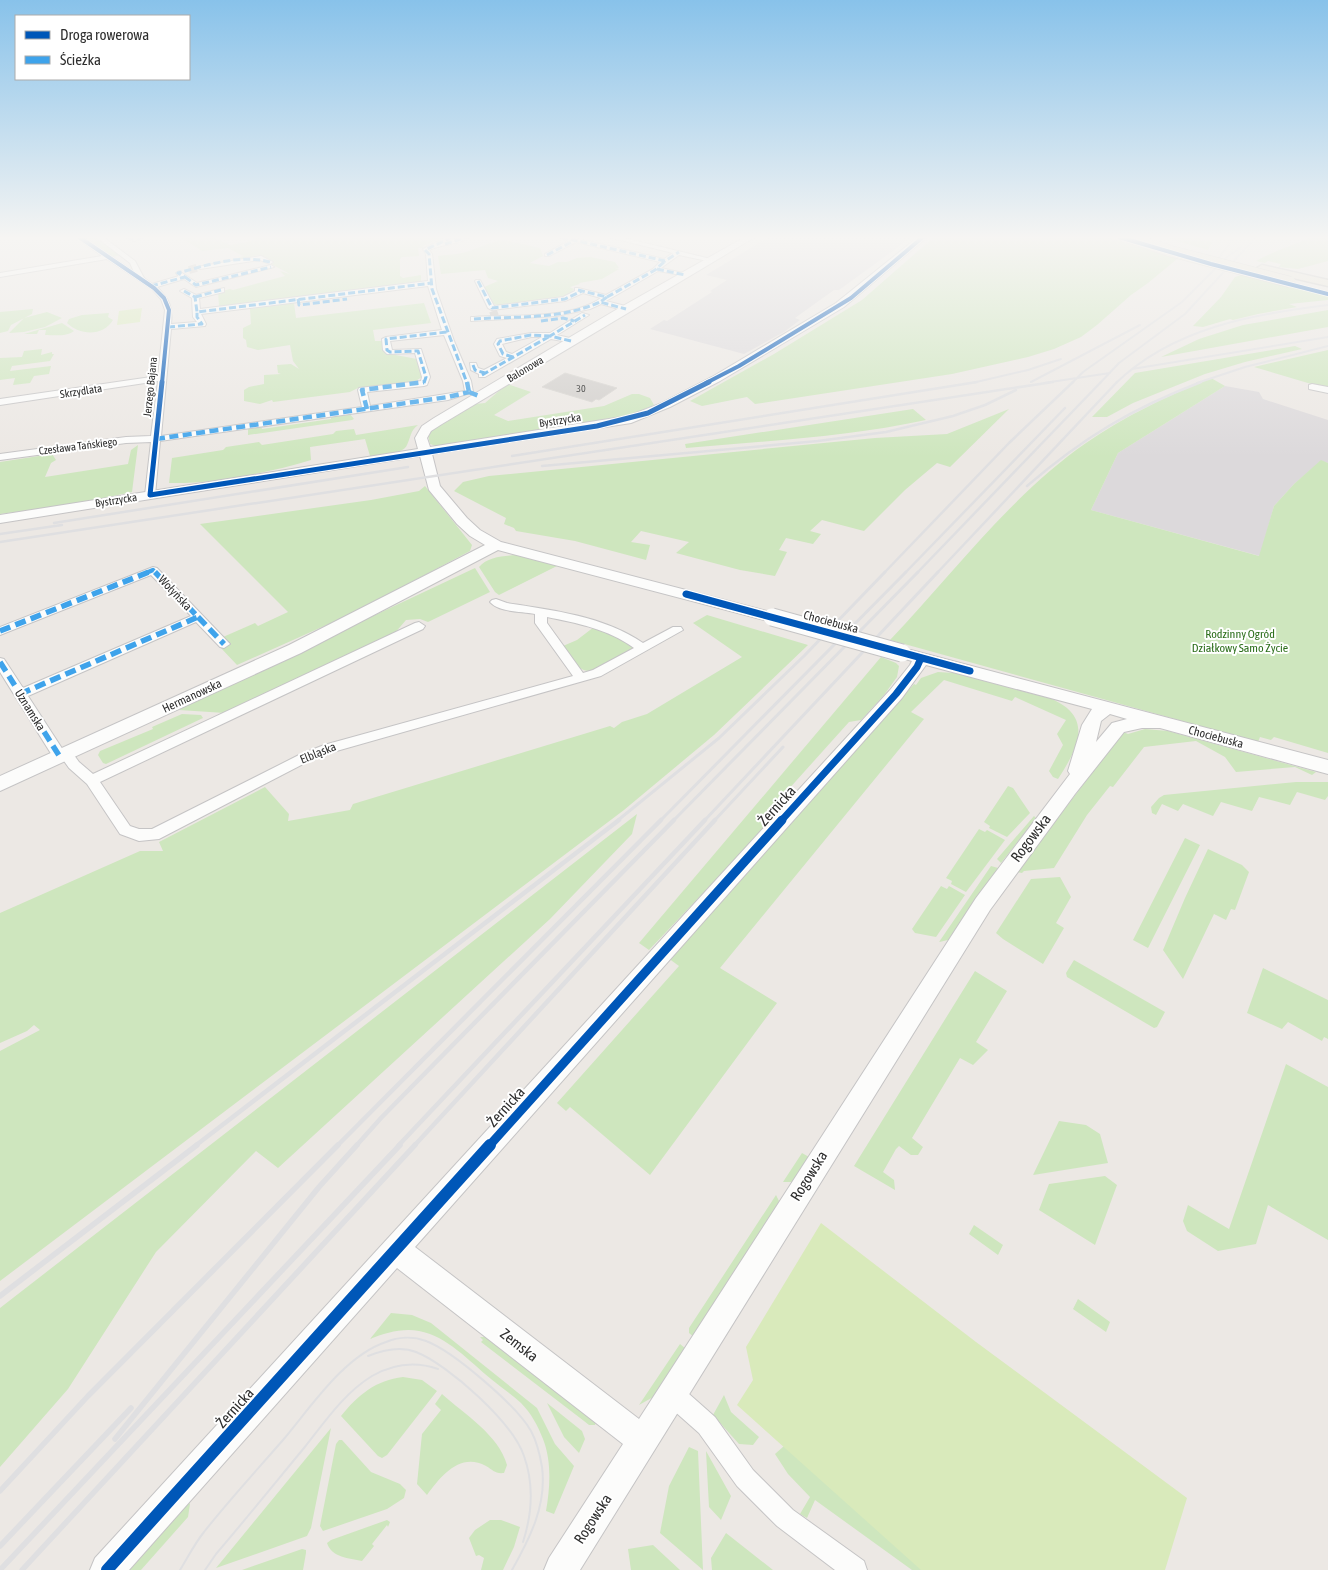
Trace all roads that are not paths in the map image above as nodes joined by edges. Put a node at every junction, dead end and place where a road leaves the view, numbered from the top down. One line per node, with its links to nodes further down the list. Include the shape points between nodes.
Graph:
1 (168, 310): 15 (street, Jerzego Bajana)
2 (210, 310): 9 (street)
3 (440, 310): 16 (street)
4 (492, 310): 10 (street)
5 (511, 310): 10 (street)
6 (574, 310): 10 (street)
7 (624, 310): 18 (street, Balonowa)
8 (831, 310): 28 (street, Bystrzycka, via 739,366 648,414 615,423)
9 (197, 312): 15 (street, via 202,324)
10 (494, 314): 12 (street)
11 (585, 315): 14 (street)
12 (474, 319)
13 (541, 321): 14 (street, via 563,318)
14 (574, 321): 17 (street)
15 (168, 327): 21 (street, Jerzego Bajana)
16 (447, 332): 24 (street); 26 (street, via 386,339 390,352 418,351 426,377 424,383 362,390)
17 (550, 336): 18 (street); 19 (street); 19 (street, via 500,340 498,344 503,354)
18 (571, 341): 24 (street, Balonowa)
19 (513, 357): 20 (street, via 484,374 475,370)
20 (473, 365)
21 (163, 378): 25 (street, Skrzydlata); 27 (street, Jerzego Bajana)
22 (1312, 388): 23 (street)
23 (1328, 390)
24 (474, 394): 26 (street, Czesława Tańskiego); 28 (street, Balonowa, via 426,429 421,438)
25 (0, 402)
26 (366, 409): 27 (street, Czesława Tańskiego)
27 (156, 439): 29 (street, Czesława Tańskiego); 30 (street, Jerzego Bajana)
28 (424, 453): 30 (street, Bystrzycka); 32 (street, Chociebuska, via 434,487 451,509 476,532)
29 (0, 456)
30 (150, 495): 31 (street, Bystrzycka)
31 (0, 520)
32 (501, 546): 41 (street, Chociebuska, bridge); 50 (street, Hermanowska, via 423,588 383,604 295,649)
33 (496, 602): 34 (street)
34 (541, 613): 40 (street, via 566,616 598,626 619,634); 43 (street, via 541,623)
35 (198, 617): 38 (street, Wołyńska, via 153,570); 39 (street); 44 (street, Wołyńska)
36 (419, 626): 52 (street)
37 (678, 630): 40 (street, Elbląska)
38 (0, 631)
39 (224, 644)
40 (643, 650): 43 (street, Elbląska, via 611,667)
41 (921, 658): 45 (street, Chociebuska); 55 (street, Żernicka, via 890,701)
42 (2, 669): 44 (street, Uznamska)
43 (580, 677): 52 (street, Elbląska, via 329,748 154,835 139,835 125,830)
44 (20, 694): 50 (street, Uznamska)
45 (1054, 694): 46 (street, Chociebuska); 48 (street, via 1069,700 1086,714)
46 (1110, 708): 47 (street, Chociebuska); 48 (street, via 1100,712); 49 (street)
47 (1163, 722): 49 (street); 51 (street, Chociebuska)
48 (1090, 723): 54 (street, Rogowska, via 1082,760)
49 (1118, 727): 54 (street, Rogowska)
50 (62, 755): 52 (street, Elbląska); 53 (street, Hermanowska)
51 (1328, 766)
52 (92, 780)
53 (0, 784)
54 (1068, 789): 56 (street, Rogowska, via 960,938)
55 (396, 1250): 57 (street, Zemska); 58 (street, Żernicka)
56 (672, 1394): 57 (street, Rogowska); 60 (street, via 707,1425 745,1478 785,1518)
57 (642, 1440): 59 (street, Rogowska)
58 (107, 1570)
59 (560, 1570)
60 (855, 1570)

